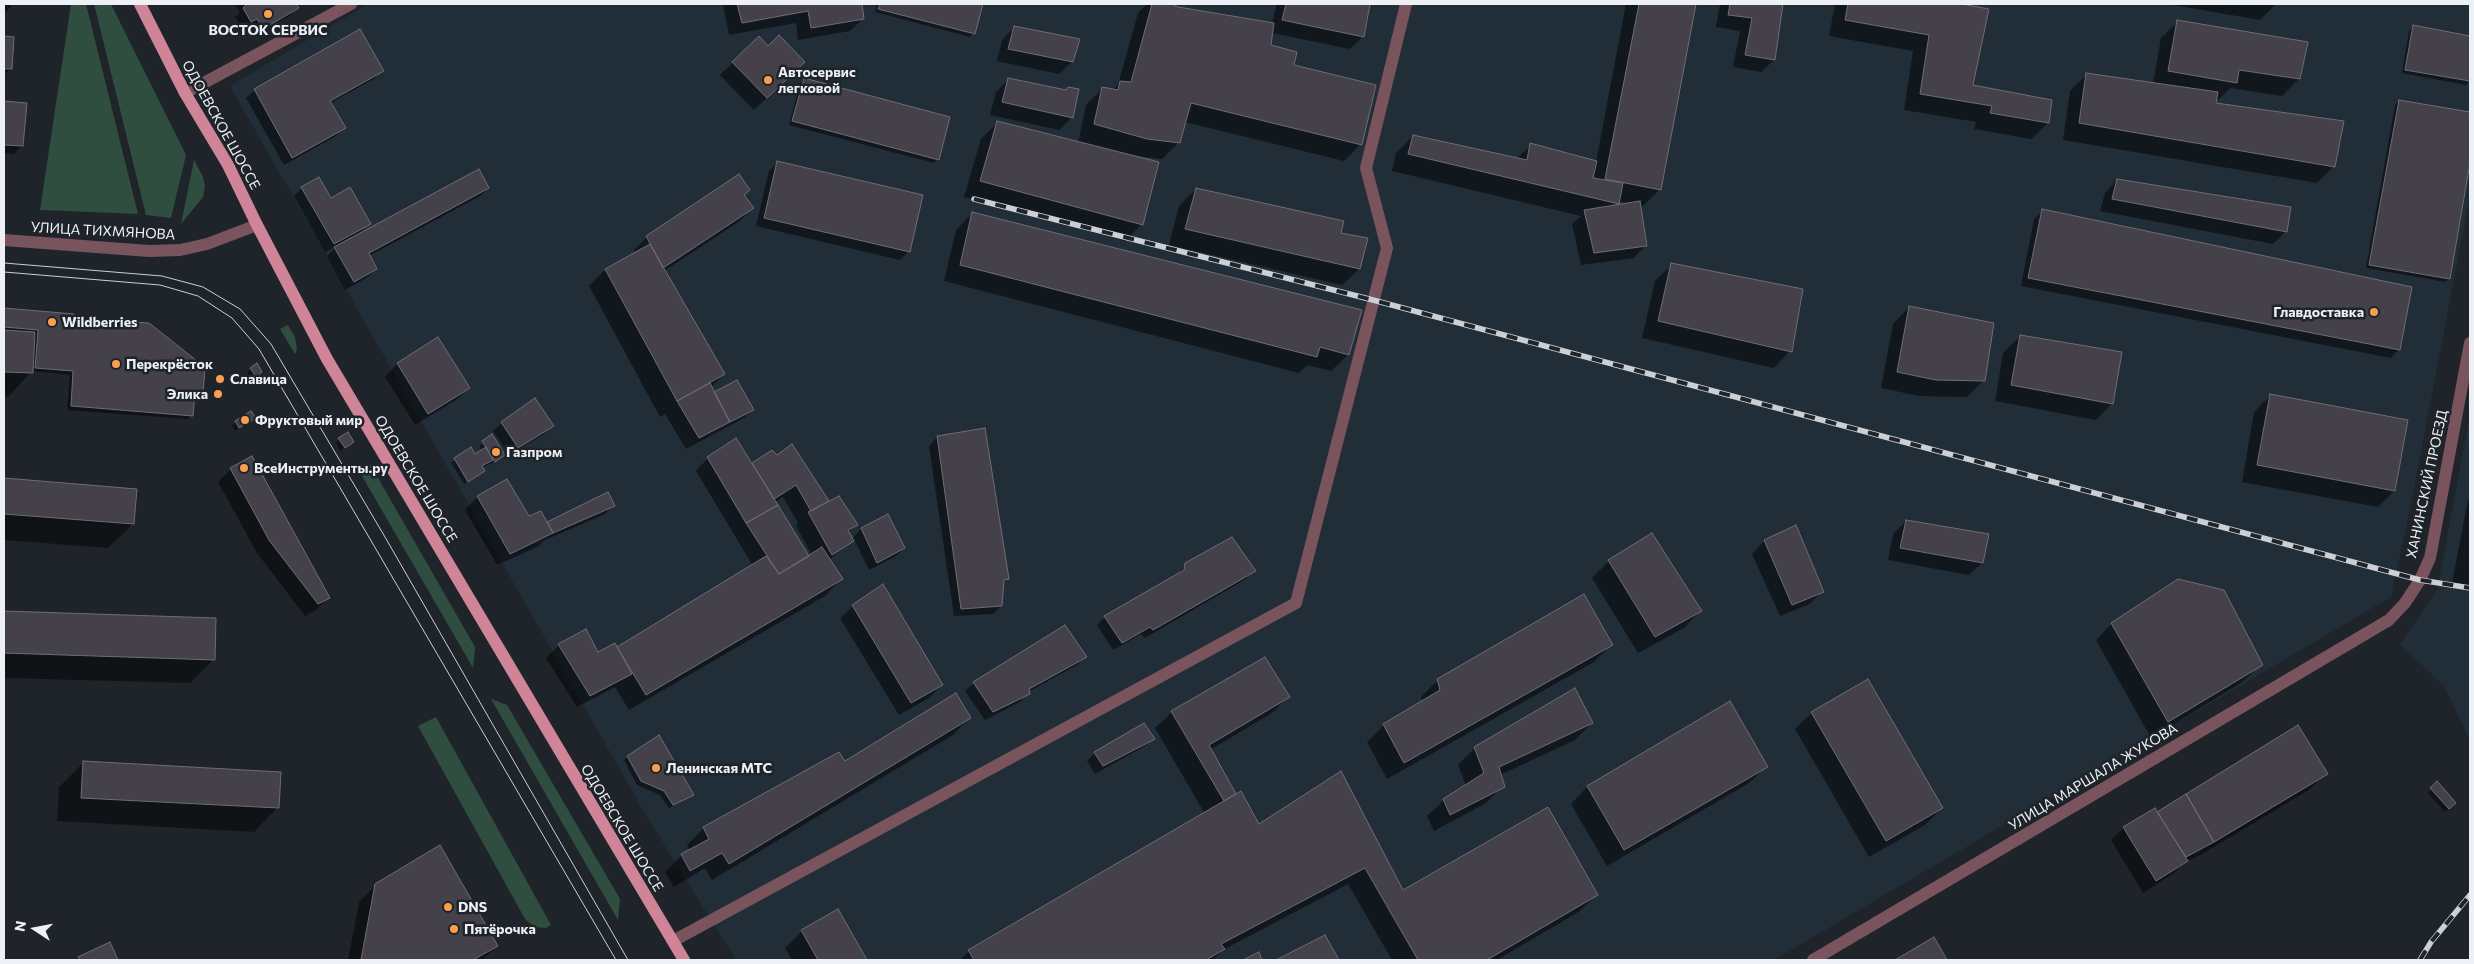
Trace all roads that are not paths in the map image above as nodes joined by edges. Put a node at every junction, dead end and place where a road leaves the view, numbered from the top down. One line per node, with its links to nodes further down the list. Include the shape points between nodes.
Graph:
1 (140, 4): 4 (main road, ОДОЕВСКОЕ ШОССЕ)
2 (351, 4): 4 (street)
3 (1406, 4): 10 (street, via 1366,168 1387,248 1296,603)
4 (186, 93): 5 (main road, ОДОЕВСКОЕ ШОССЕ, via 228,165)
5 (257, 225): 6 (street, УЛИЦА ТИХМЯНОВА, via 207,244 180,250 149,251); 10 (main road, ОДОЕВСКОЕ ШОССЕ, via 332,367)
6 (4, 240)
7 (2470, 343): 8 (street, ХАНИНСКИЙ ПРОЕЗД)
8 (2469, 358): 9 (street, ХАНИНСКИЙ ПРОЕЗД, via 2430,558 2405,603)
9 (2389, 620): 12 (street, УЛИЦА МАРШАЛА ЖУКОВА)
10 (672, 942): 11 (main road, ОДОЕВСКОЕ ШОССЕ)
11 (684, 960)
12 (1813, 960)

